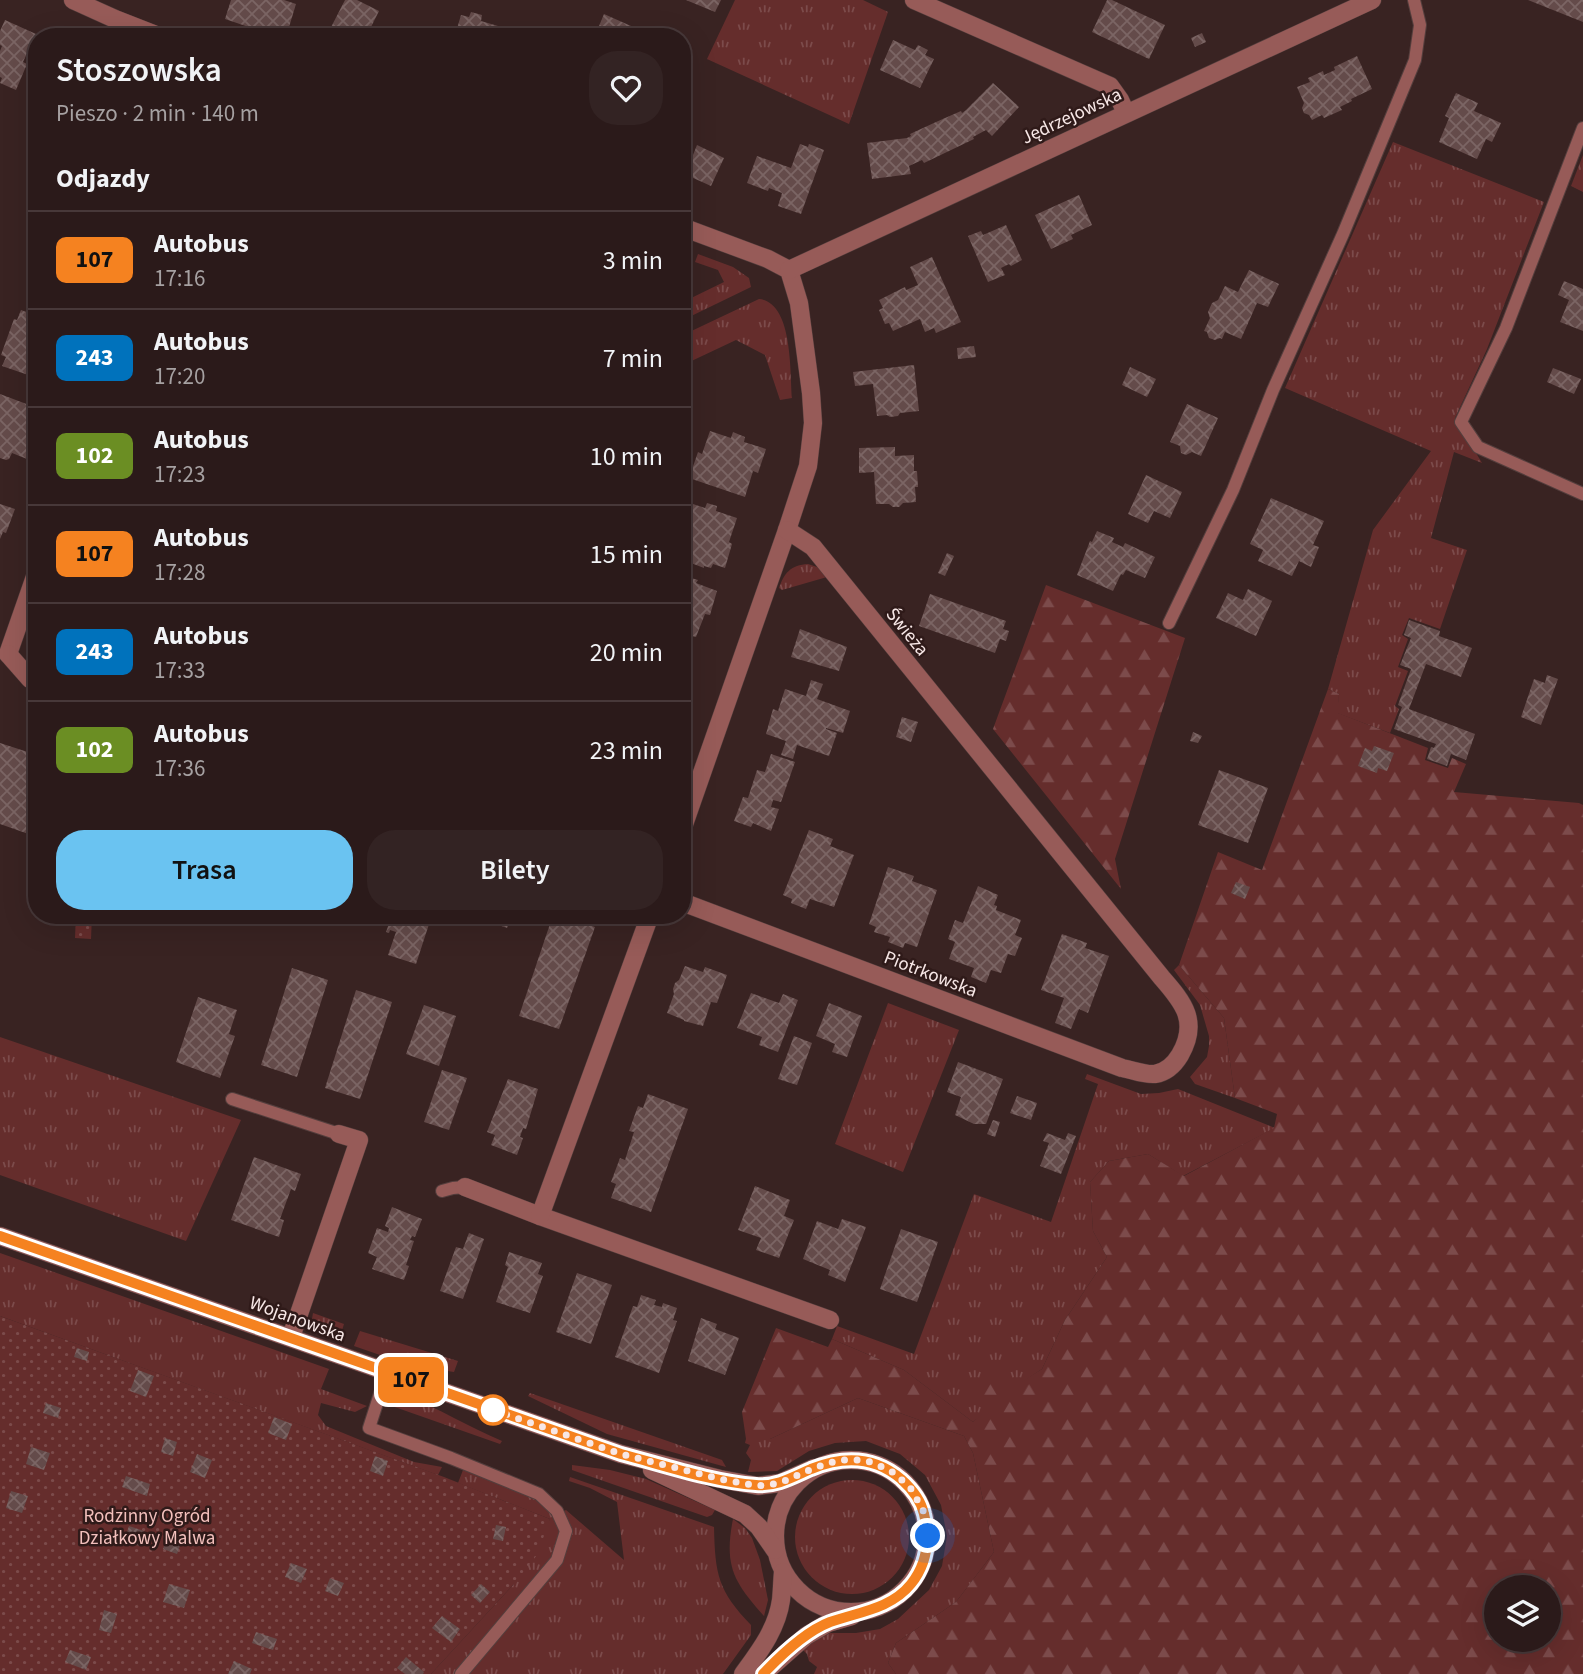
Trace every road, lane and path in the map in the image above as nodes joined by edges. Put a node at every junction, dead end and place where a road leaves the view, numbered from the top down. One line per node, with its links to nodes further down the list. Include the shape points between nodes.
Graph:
1 (73, 0): 5 (street)
2 (914, 0): 6 (street, via 1110,86)
3 (1373, 0): 6 (street, Jędrzejowska)
4 (1414, 0): 13 (lane, via 1420,25 1415,60 1233,490)
5 (138, 28)
6 (1126, 113): 9 (street, Jędrzejowska)
7 (1583, 128): 10 (lane, via 1506,328 1461,422 1478,447)
8 (691, 230): 9 (street)
9 (789, 270): 11 (street, via 804,335 813,424 808,466)
10 (1583, 494)
11 (787, 530): 16 (street); 19 (street, Świeża, via 813,547 1180,998 1190,1022 1188,1035 1175,1065)
12 (28, 594): 14 (street)
13 (1169, 623)
14 (4, 655): 15 (street)
15 (28, 677)
16 (691, 804)
17 (691, 905): 19 (street, Piotrkowska, via 1122,1068 1155,1074)
18 (647, 924): 24 (street)
19 (1167, 1070)
20 (232, 1099): 21 (lane)
21 (339, 1133): 27 (street, via 359,1140)
22 (465, 1187): 23 (lane); 24 (street)
23 (442, 1191)
24 (540, 1216): 26 (street)
25 (0, 1236): 27 (street, Wojanowska)
26 (830, 1320)
27 (291, 1338): 28 (street, Wojanowska)
28 (387, 1372): 29 (street, Wojanowska); 34 (lane, via 369,1428 539,1494 557,1511 566,1531 557,1560)
29 (621, 1454): 30 (street, Wojanowska, via 758,1486 780,1483); 31 (street, Wojanowska, via 745,1514)
30 (814, 1468): 31 (street, via 794,1483 781,1503 774,1527); 33 (street, via 839,1460 865,1460 890,1470 910,1487 923,1510 928,1536 923,1562 910,1585 890,1602)
31 (775, 1551): 32 (street)
32 (783, 1572): 33 (street, via 797,1592 817,1605); 35 (street, via 777,1617 765,1644)
33 (865, 1612): 36 (street, via 828,1623 806,1636)
34 (461, 1674)
35 (743, 1674)
36 (762, 1674)

